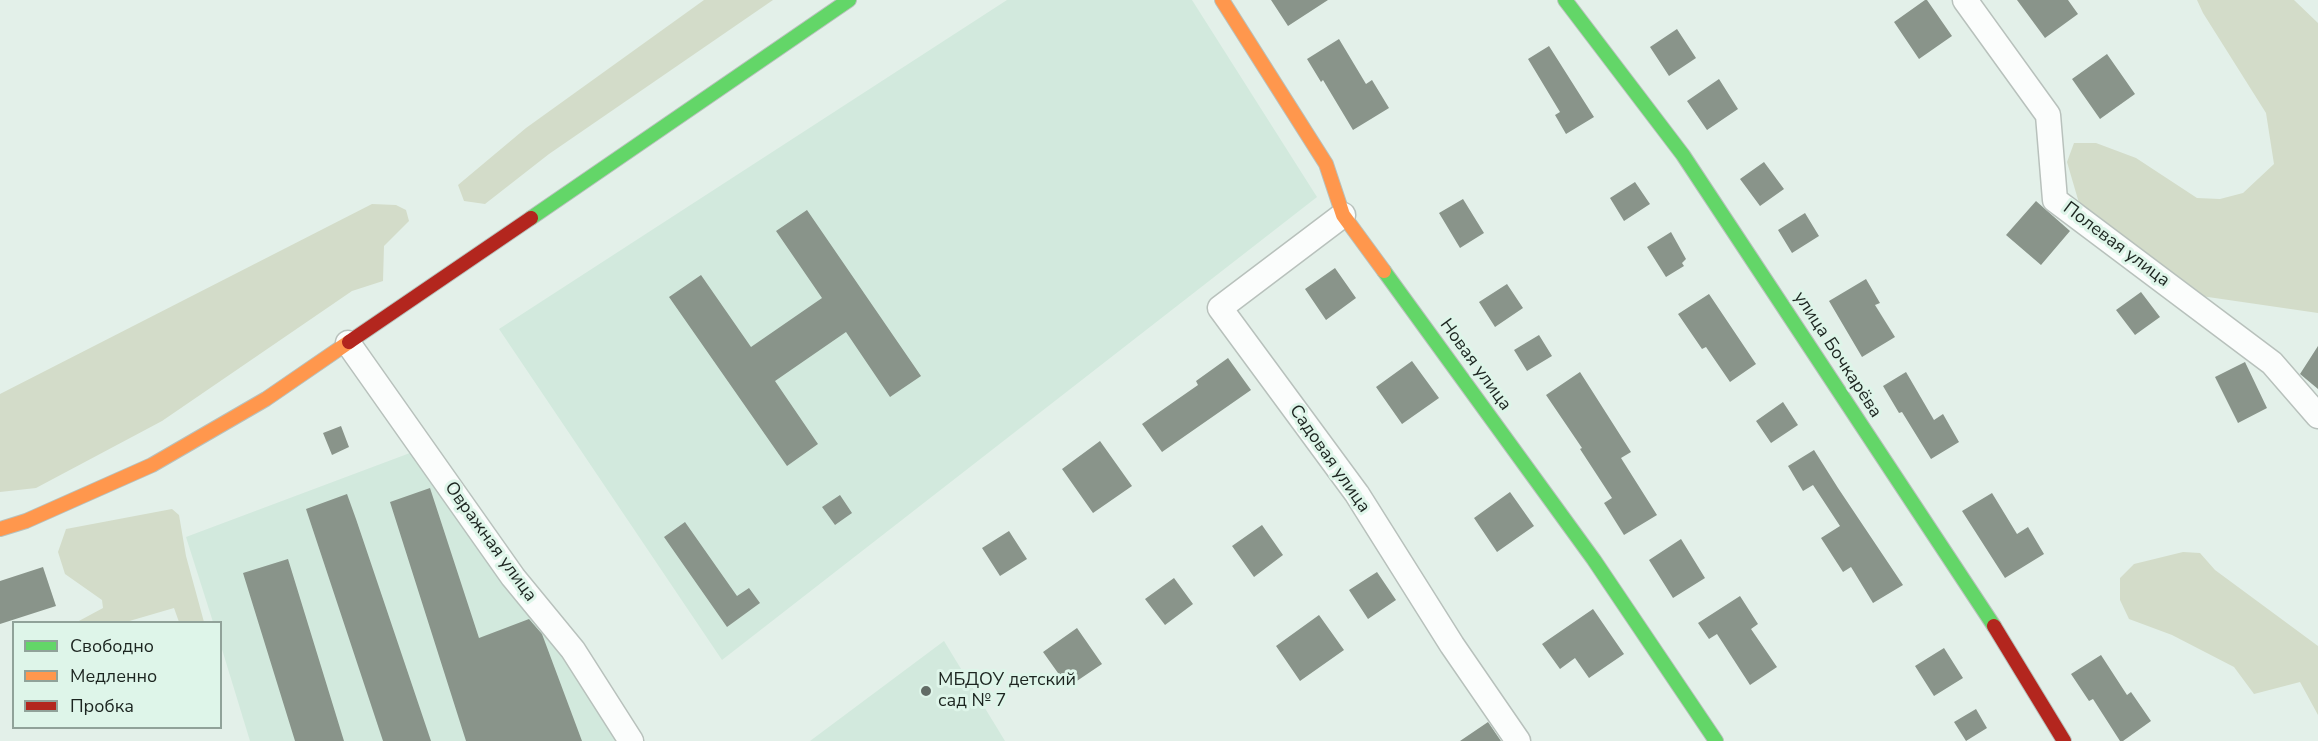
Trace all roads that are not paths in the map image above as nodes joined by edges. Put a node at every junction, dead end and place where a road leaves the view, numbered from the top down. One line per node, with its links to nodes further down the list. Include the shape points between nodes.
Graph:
1 (849, 0): 6 (street)
2 (1222, 0): 5 (street, Новая улица, via 1326,164)
3 (1566, 0): 12 (street, улица Бочкарёва, via 1683,155 1983,609)
4 (1965, 0): 7 (street, Полевая улица, via 2048,115 2055,200 2272,363)
5 (1343, 215): 10 (street, Садовая улица, via 1220,308 1357,494); 11 (street, Новая улица, via 1594,560)
6 (348, 343): 8 (street, via 266,399 152,465); 9 (street, Овражная улица, via 513,578 573,650)
7 (2318, 416)
8 (0, 529)
9 (631, 741)
10 (1518, 741)
11 (1716, 741)
12 (2064, 741)

